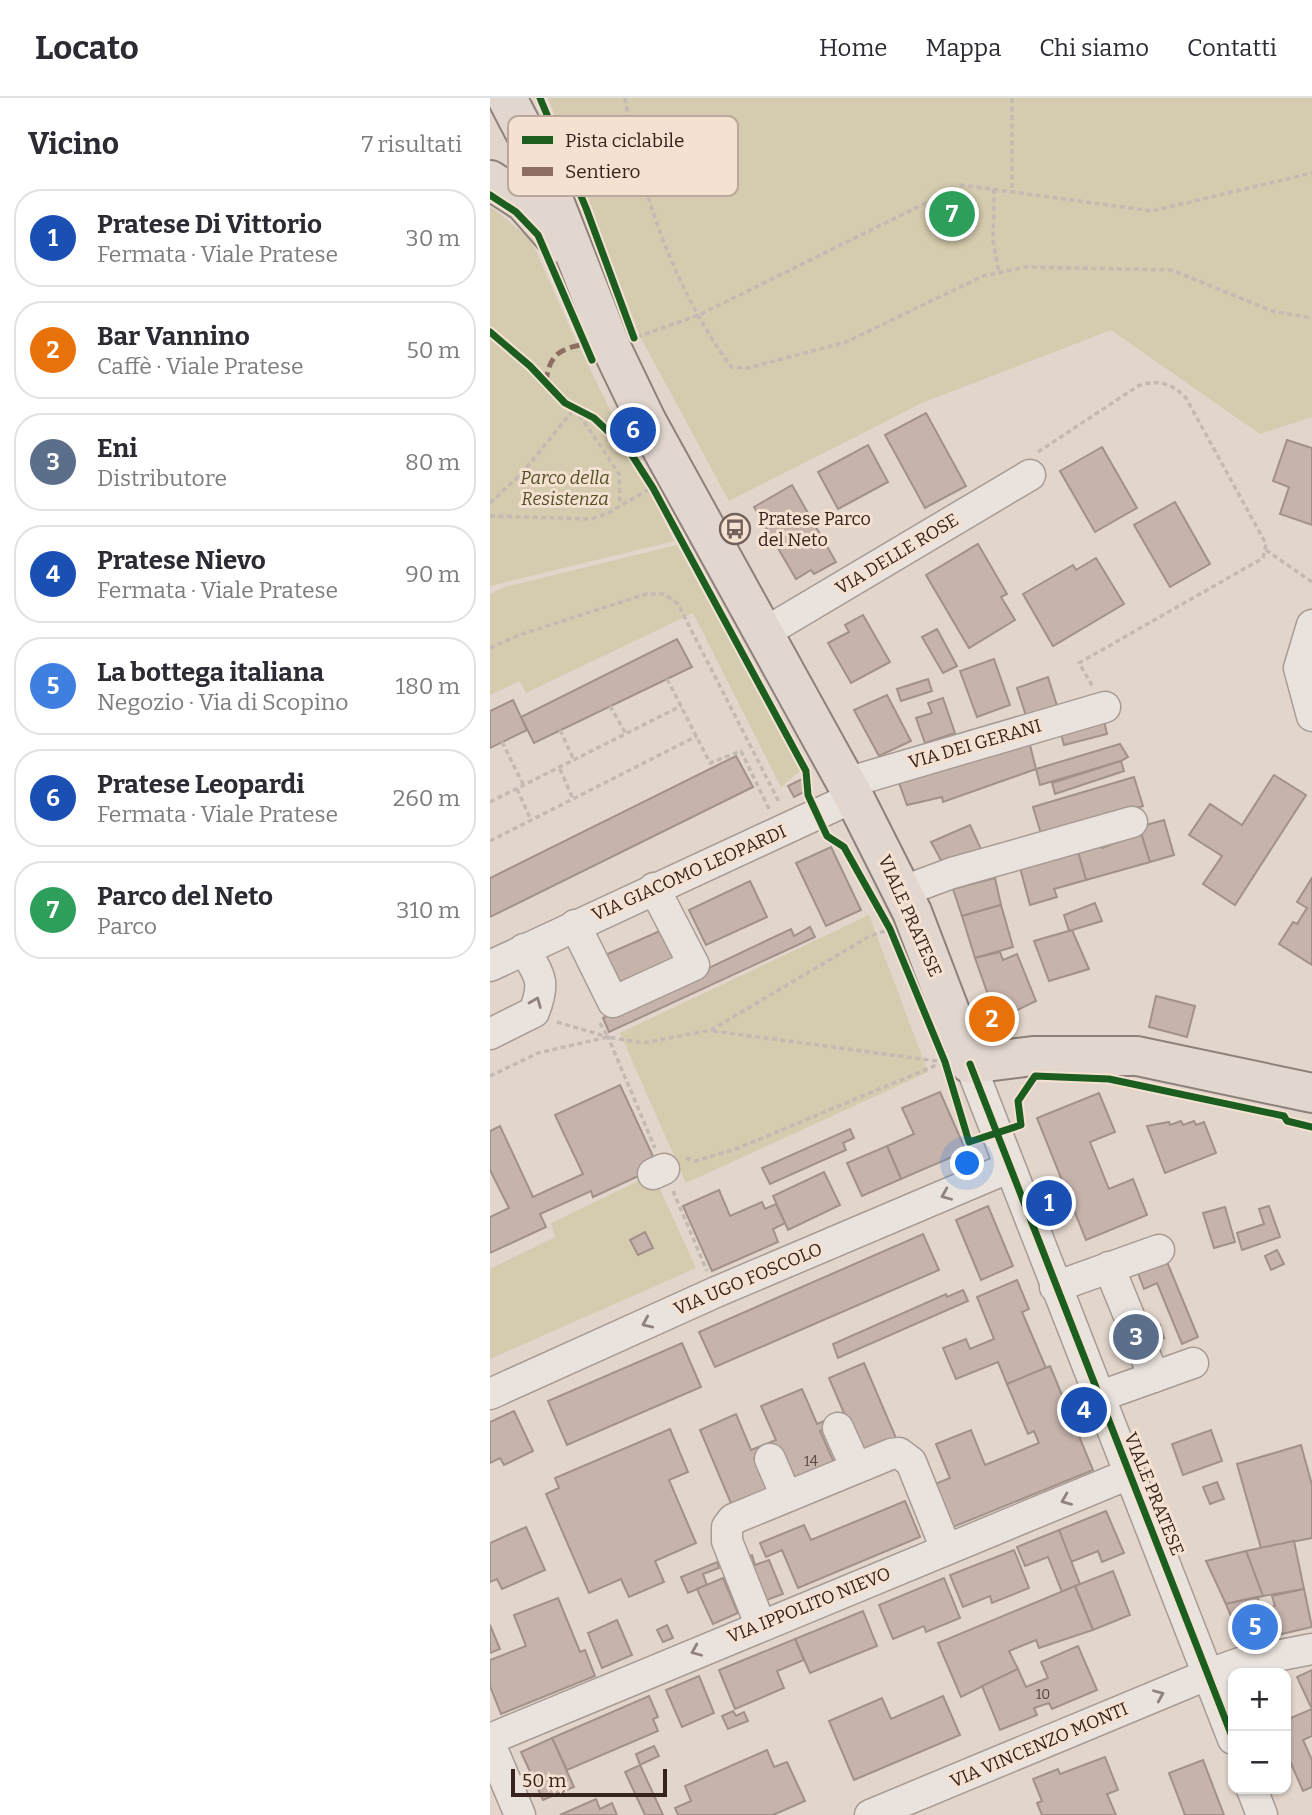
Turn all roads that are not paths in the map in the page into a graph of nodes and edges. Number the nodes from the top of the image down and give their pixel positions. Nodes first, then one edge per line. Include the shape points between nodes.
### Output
1 (507, 98) edge
2 (516, 116) edge
3 (490, 180) edge
4 (508, 190) edge
5 (515, 196) edge
6 (551, 196) edge
7 (583, 279) junction
8 (1030, 475) road end
9 (1312, 625) edge
10 (764, 634) junction
11 (1105, 706) road end
12 (1312, 716) edge
13 (850, 790) junction
14 (1132, 822) dead end
15 (654, 888) junction
16 (892, 904) junction
17 (575, 925) junction
18 (524, 949) junction
19 (490, 966) edge
20 (490, 1034) edge
21 (1082, 1055) junction
22 (951, 1064) junction
23 (1312, 1093) edge
24 (1312, 1113) edge
25 (1008, 1168) junction
26 (1158, 1250) dead end
27 (1110, 1267) junction
28 (1055, 1287) junction
29 (1193, 1363) dead end
30 (1154, 1377) junction
31 (490, 1394) edge
32 (1098, 1397) junction
33 (838, 1428) dead end
34 (770, 1458) dead end
35 (856, 1468) junction
36 (1129, 1474) junction
37 (786, 1496) junction
38 (946, 1549) junction
39 (761, 1624) junction
40 (1312, 1649) edge
41 (1209, 1674) junction
42 (1230, 1731) edge
43 (490, 1741) edge
44 (1254, 1794) edge
45 (520, 1815) edge
46 (870, 1815) edge
47 (1262, 1815) edge

1 - 2 main road, VIALE PRATESE
3 - 4 main road, VIALE PRATESE
5 - 7 main road, VIALE PRATESE via 558,239
6 - 7 main road, VIALE PRATESE
7 - 10 main road, VIALE PRATESE via 648,422
8 - 10 street, VIA DELLE ROSE
9 - 12 street via 1299,668
10 - 13 main road, VIALE PRATESE
11 - 13 street, VIA DEI GERANI
13 - 15 street, VIA GIACOMO LEOPARDI
13 - 16 main road, VIALE PRATESE
14 - 16 street via 952,873
15 - 17 street, VIA GIACOMO LEOPARDI
15 - 17 street via 694,965 613,1002
16 - 22 main road, VIALE PRATESE via 926,943
17 - 18 street, VIA GIACOMO LEOPARDI
18 - 19 street, VIA GIACOMO LEOPARDI
20 -> 18 street via 534,1012 542,980
21 - 22 main road
21 - 23 main road via 1138,1056
21 - 24 main road via 1113,1068
22 - 25 street, VIALE PRATESE
25 - 28 street, VIALE PRATESE
25 -> 31 street, VIA UGO FOSCOLO
26 - 27 street
27 - 28 street
27 - 30 street
28 - 32 street, VIALE PRATESE
29 - 30 street
30 - 32 street
32 - 36 street, VIALE PRATESE
33 - 35 street
34 - 37 street
35 - 37 street
35 - 38 street via 891,1454 905,1456
36 -> 38 street, VIA IPPOLITO NIEVO
36 - 41 street, VIALE PRATESE
37 - 39 street via 733,1519 727,1527 727,1541
38 - 39 street, VIA IPPOLITO NIEVO
39 -> 43 street, VIA IPPOLITO NIEVO
40 - 41 street, VIA VINCENZO MONTI
41 - 42 street, VIALE PRATESE
46 -> 41 street, VIA VINCENZO MONTI
43 - 45 street
44 - 47 street

